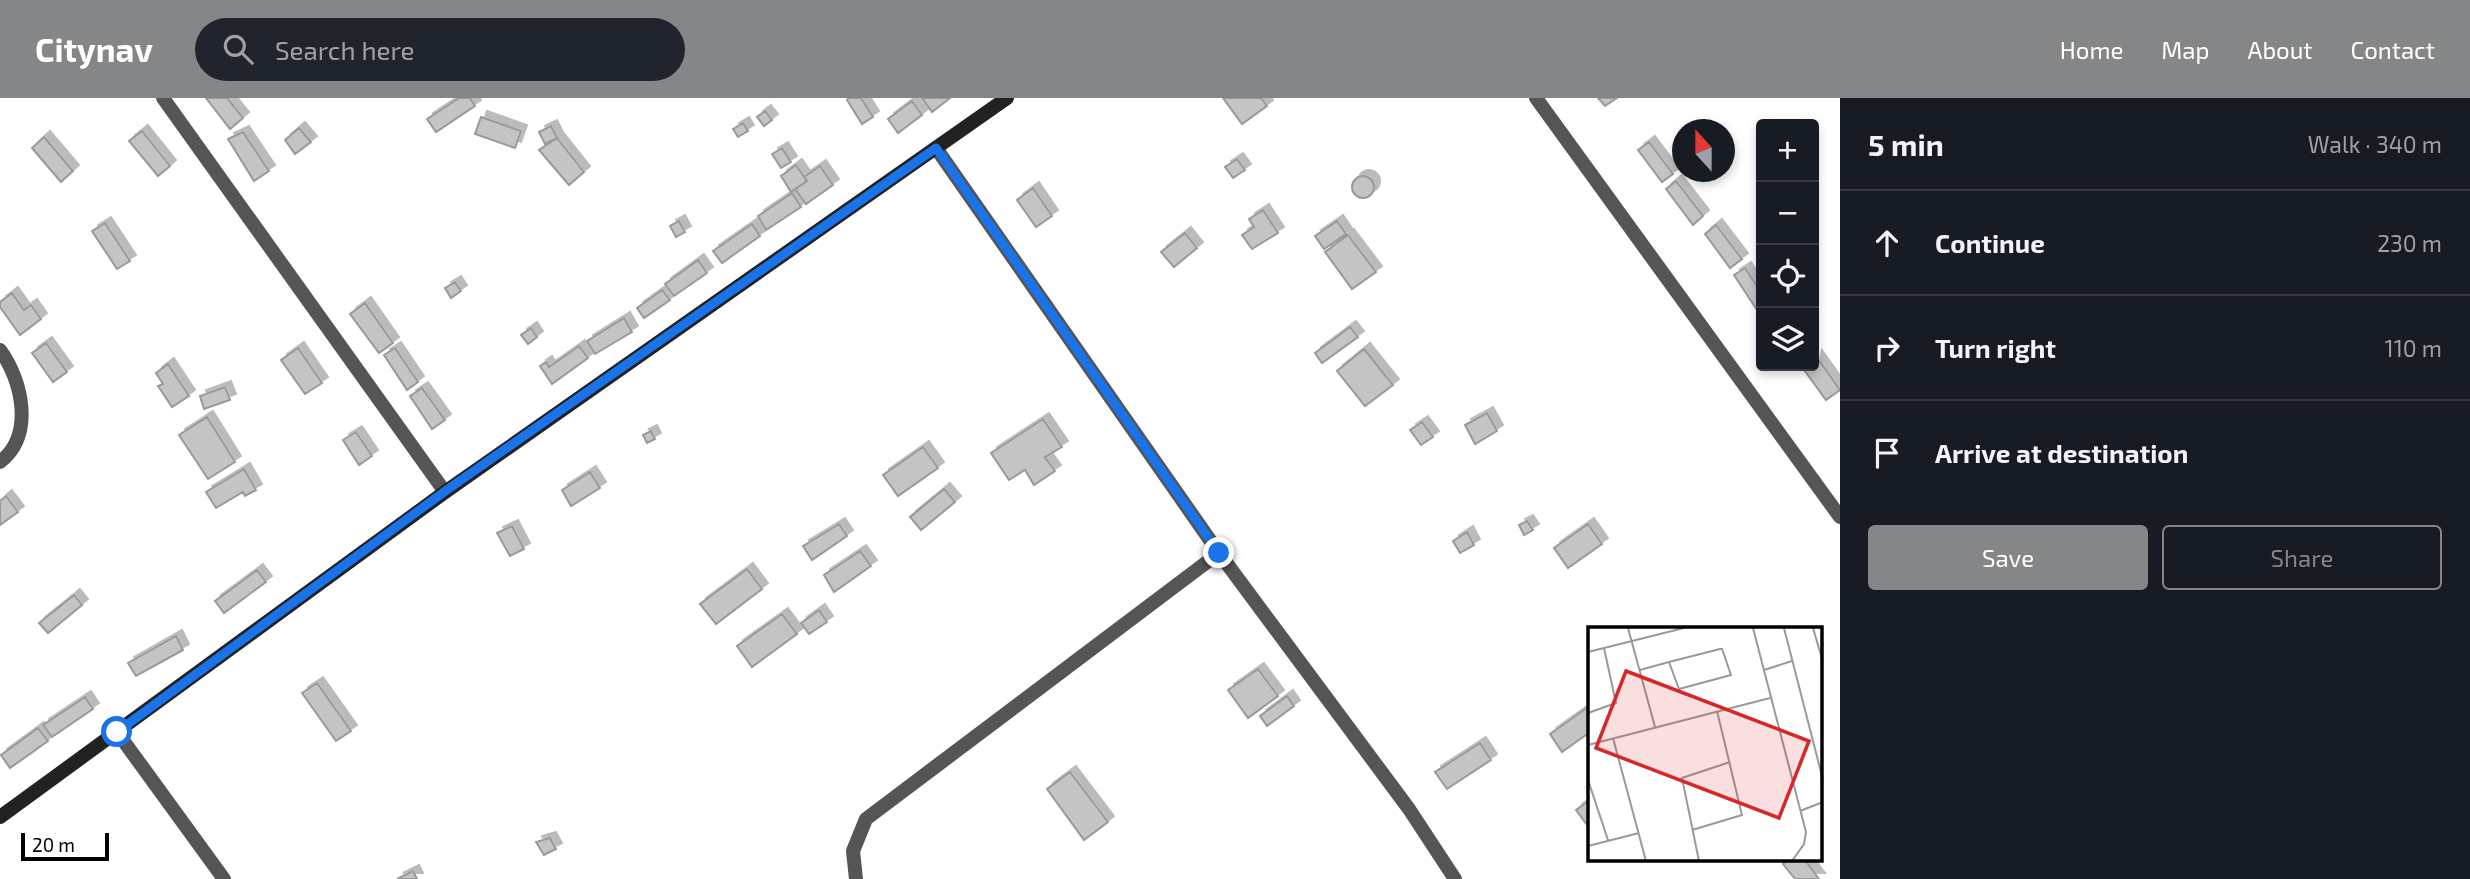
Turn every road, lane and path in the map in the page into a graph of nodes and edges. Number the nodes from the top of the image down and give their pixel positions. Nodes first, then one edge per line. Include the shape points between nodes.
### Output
1 (163, 98) edge
2 (1007, 98) edge
3 (1536, 98) edge
4 (936, 148) junction
5 (0, 350) edge
6 (0, 462) edge
7 (444, 492) junction
8 (1840, 517) edge
9 (1219, 553) junction
10 (117, 732) junction
11 (0, 817) edge
12 (224, 879) edge
13 (856, 879) edge
14 (1455, 879) edge

1 - 7 street
2 - 4 street
3 - 8 street
4 - 7 street
4 - 9 street
5 - 6 street via 19,388 23,414 18,436
7 - 10 street
9 - 13 street via 866,819 853,851
9 - 14 street
10 - 11 street
10 - 12 street

